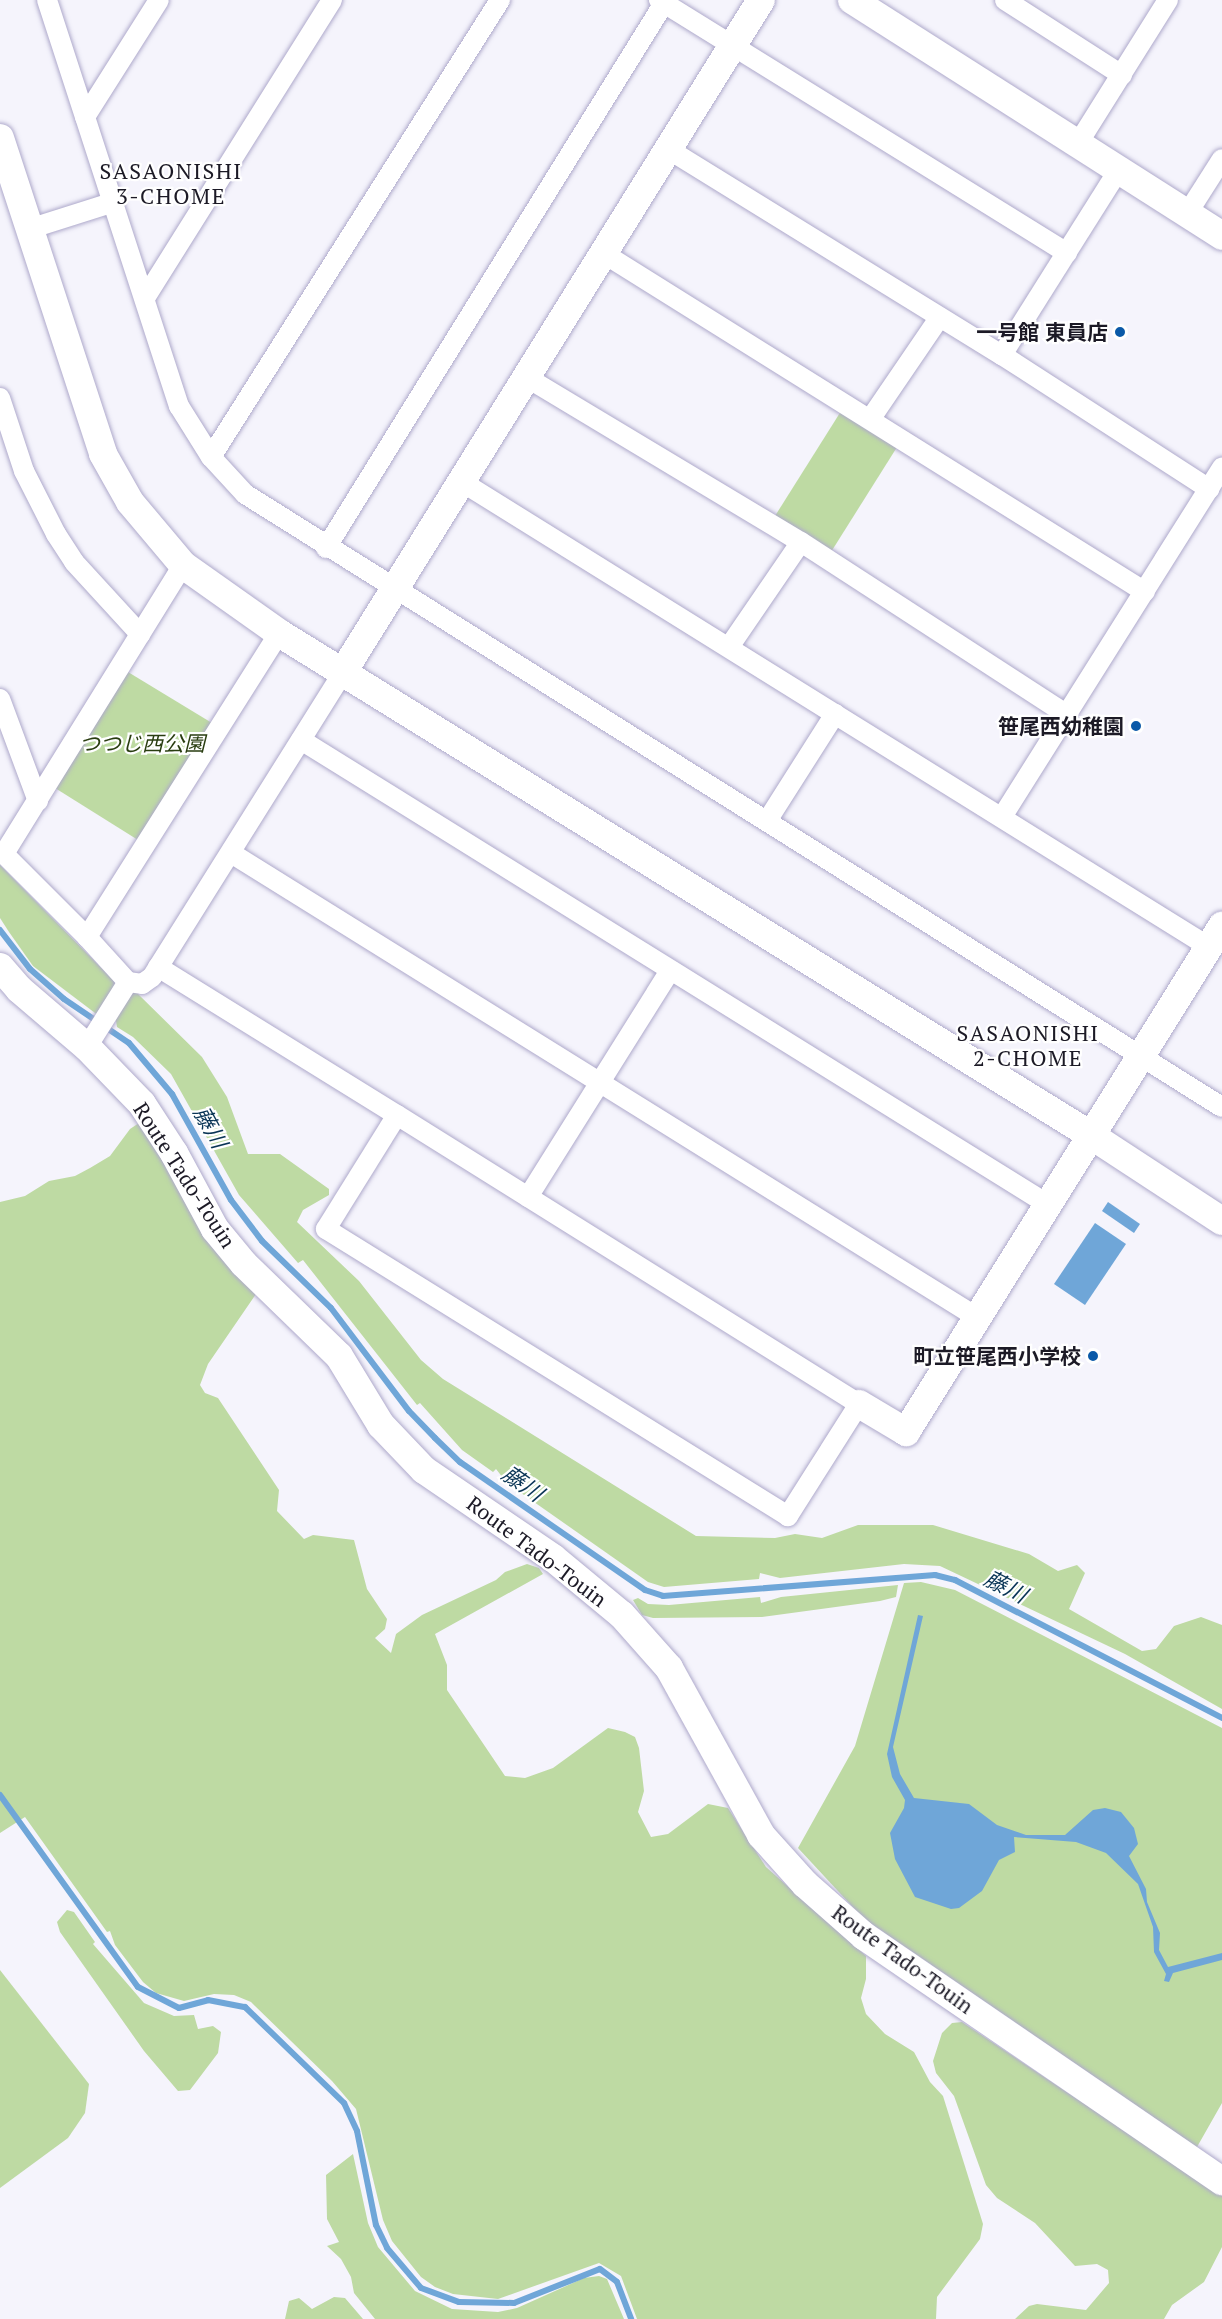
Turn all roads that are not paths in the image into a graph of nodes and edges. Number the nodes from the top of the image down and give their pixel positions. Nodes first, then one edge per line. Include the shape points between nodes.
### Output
1 (46, 0) edge
2 (159, 0) edge
3 (332, 0) edge
4 (500, 0) edge
5 (761, 0) edge
6 (852, 0) edge
7 (1005, 0) edge
8 (1168, 0) edge
9 (662, 2) edge
10 (732, 46) junction
11 (1122, 75) junction
12 (85, 117) junction
13 (0, 138) edge
14 (1077, 145) junction
15 (668, 149) junction
16 (1222, 159) edge
17 (1118, 171) junction
18 (111, 203) junction
19 (1187, 214) junction
20 (29, 229) junction
21 (1222, 236) edge
22 (603, 253) junction
23 (1067, 253) junction
24 (145, 298) junction
25 (940, 317) junction
26 (1002, 355) junction
27 (526, 377) junction
28 (0, 398) edge
29 (871, 418) junction
30 (211, 457) junction
31 (1222, 468) edge
32 (462, 482) junction
33 (1209, 489) junction
34 (801, 542) junction
35 (326, 548) junction
36 (183, 565) junction
37 (393, 590) junction
38 (1145, 592) junction
39 (279, 633) junction
40 (140, 634) junction
41 (729, 647) junction
42 (343, 672) junction
43 (0, 699) edge
44 (835, 714) junction
45 (1067, 715) junction
46 (301, 740) junction
47 (38, 801) junction
48 (1002, 817) junction
49 (766, 821) junction
50 (231, 853) junction
51 (87, 937) junction
52 (1215, 937) edge
53 (0, 967) edge
54 (158, 967) junction
55 (670, 971) junction
56 (128, 982) junction
57 (90, 1041) junction
58 (1140, 1056) junction
59 (600, 1084) junction
60 (1222, 1107) edge
61 (397, 1115) junction
62 (1092, 1136) junction
63 (528, 1197) junction
64 (1048, 1205) junction
65 (1222, 1221) edge
66 (978, 1318) junction
67 (859, 1404) junction
68 (1222, 2181) edge

1 - 12 street
2 - 12 street
3 - 24 street
4 - 30 street
5 - 10 street
6 - 14 street
7 - 11 street
8 - 11 street
9 - 10 street
9 - 35 street
10 - 15 street
10 - 23 street
11 - 14 street
12 - 18 street
13 - 20 street
14 - 17 street
15 - 22 street
15 - 25 street
16 - 19 street
17 - 19 street
17 - 23 street
18 - 20 street
18 - 24 street
19 - 21 street
20 - 36 street via 103,454 130,502
22 - 27 street
22 - 29 street
23 - 26 street
24 - 30 street via 179,406
25 - 26 street
25 - 29 street
26 - 33 street
27 - 32 street
27 - 34 street
28 - 40 street via 24,471 50,524 75,562
29 - 38 street
30 - 35 street via 245,494
31 - 33 street
32 - 37 street
32 - 41 street
33 - 38 street
34 - 41 street
34 - 45 street
35 - 37 street
36 - 39 street
36 - 40 street
37 - 42 street
37 - 49 street
38 - 45 street
39 - 42 street
39 - 51 street
40 - 47 street
41 - 44 street
42 - 46 street
42 - 62 street
43 - 47 street
44 - 48 street
44 - 49 street
45 - 48 street
46 - 50 street
46 - 55 street
47 - 51 street via 4,855
48 - 52 street
49 - 58 street
50 - 54 street
50 - 59 street
51 - 56 street
52 - 58 street
53 - 57 street, Route Tado-Touin via 19,988
54 - 56 street via 142,984
54 - 61 street
55 - 59 street
55 - 64 street
56 - 57 street
57 - 68 street, Route Tado-Touin via 142,1104 216,1229 244,1264 339,1356 381,1425 424,1470 553,1558 622,1615 669,1668 761,1835 805,1884 864,1936
58 - 60 street
58 - 62 street
59 - 63 street
59 - 66 street
61 - 63 street
61 - 67 street via 326,1229 788,1516
62 - 64 street
62 - 65 street
63 - 67 street
64 - 66 street
66 - 67 street via 906,1432

